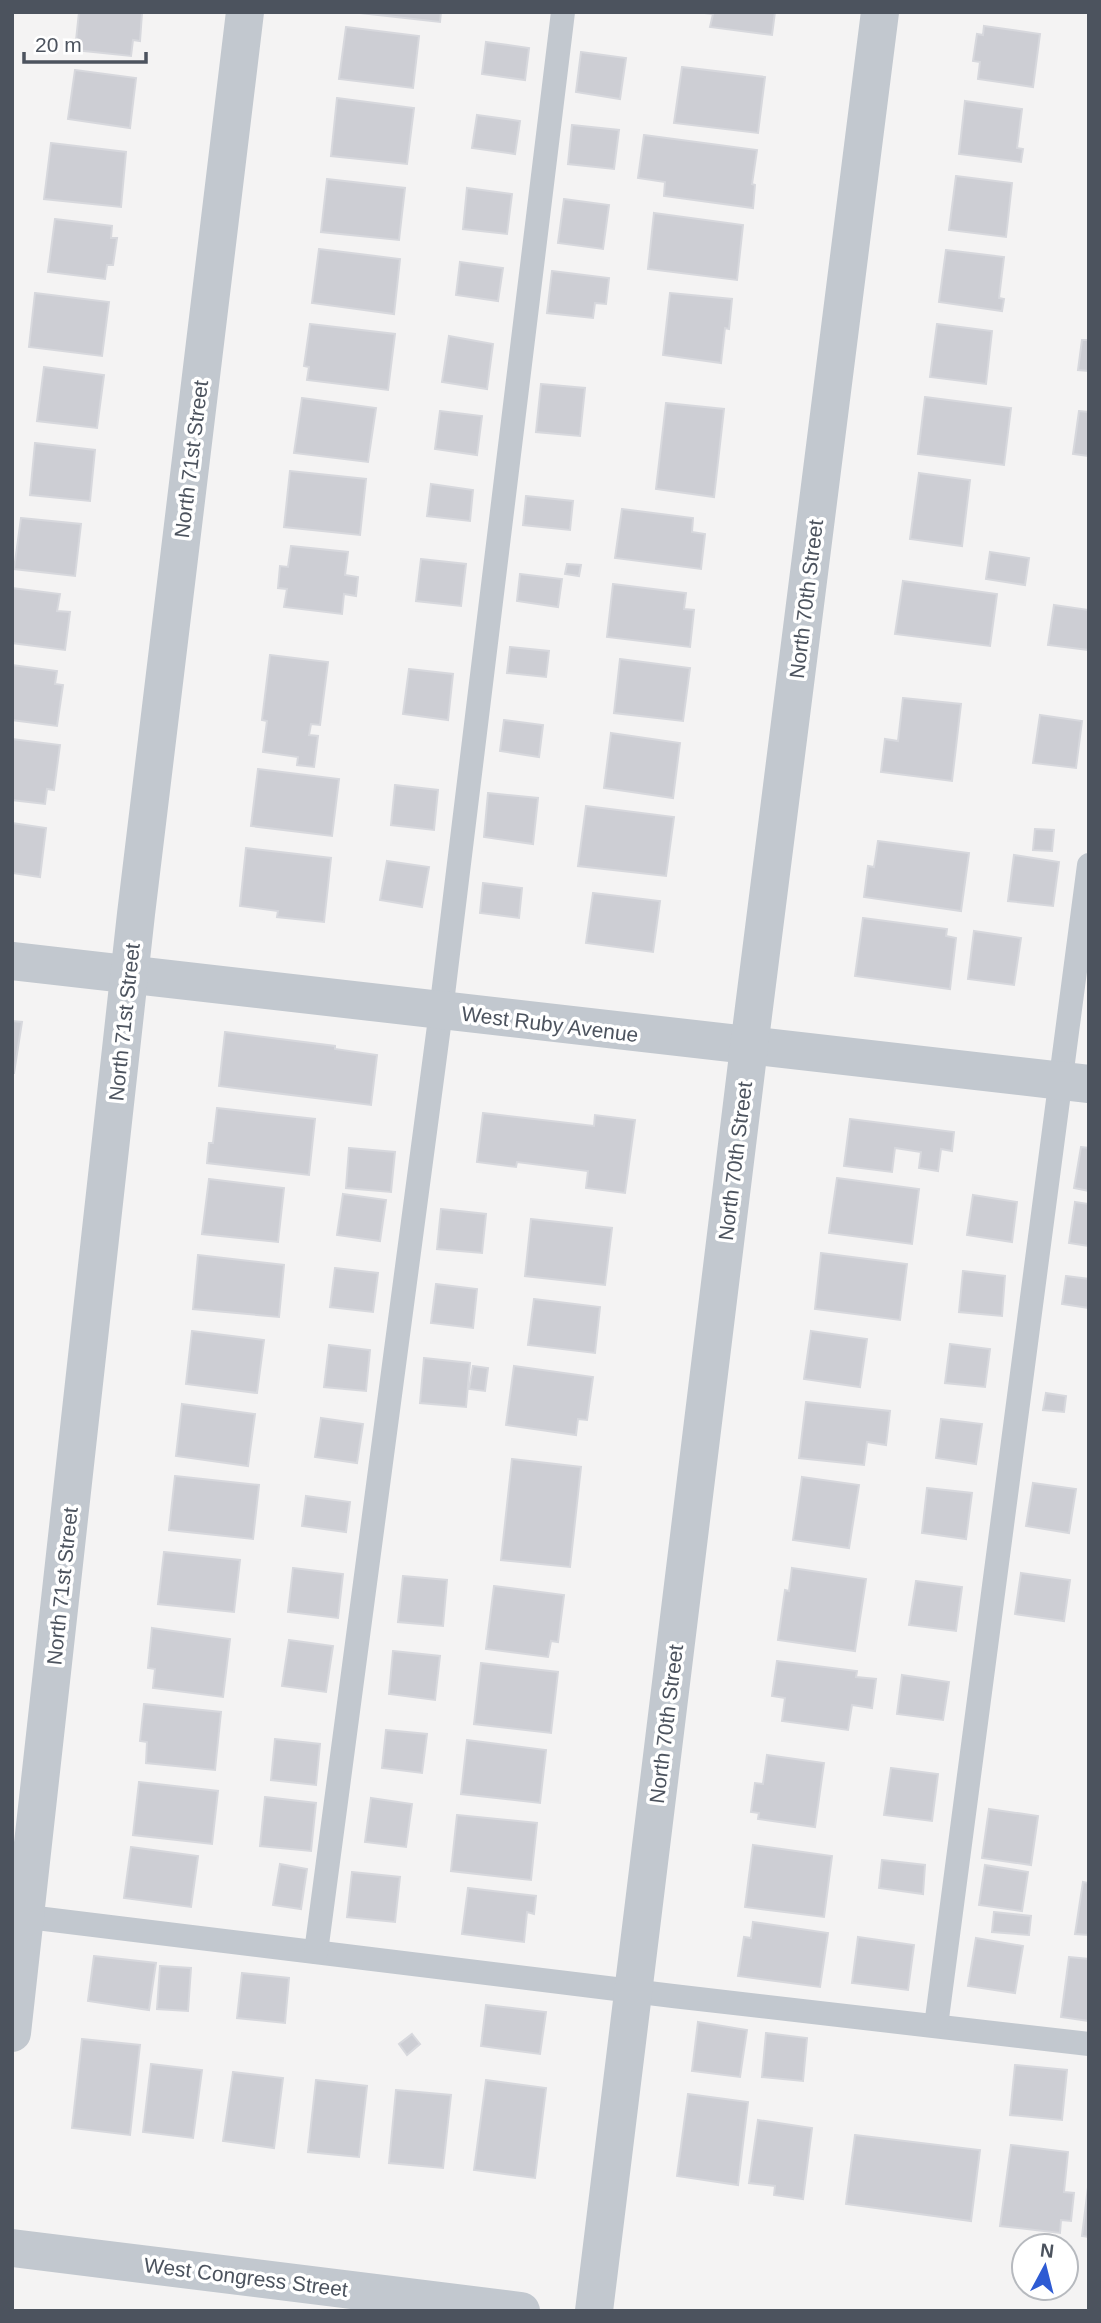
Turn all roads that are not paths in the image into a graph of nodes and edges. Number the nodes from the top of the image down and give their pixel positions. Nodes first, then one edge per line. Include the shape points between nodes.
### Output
1 (245, 12) edge
2 (563, 12) edge
3 (880, 12) edge
4 (1089, 865) edge
5 (12, 961) edge
6 (129, 975) junction
7 (441, 1011) junction
8 (749, 1047) junction
9 (1075, 1083) edge
10 (19, 1915) edge
11 (316, 1952) junction
12 (633, 1991) junction
13 (936, 2026) junction
14 (12, 2033) edge
15 (1089, 2044) edge
16 (12, 2248) edge
17 (521, 2311) edge
18 (594, 2311) edge

1 - 6 street, North 71st Street
2 - 7 lane
3 - 8 street, North 70th Street
4 - 9 lane
5 - 6 street, West Ruby Avenue
6 - 7 street, West Ruby Avenue
6 - 10 street, North 71st Street
7 - 8 street, West Ruby Avenue
7 - 11 lane
8 - 9 street, West Ruby Avenue
8 - 12 street, North 70th Street
9 - 13 lane
10 - 11 lane
10 - 14 street, North 71st Street
11 - 12 lane
12 - 13 lane
12 - 18 street, North 70th Street
13 - 15 lane
16 - 17 street, West Congress Street

